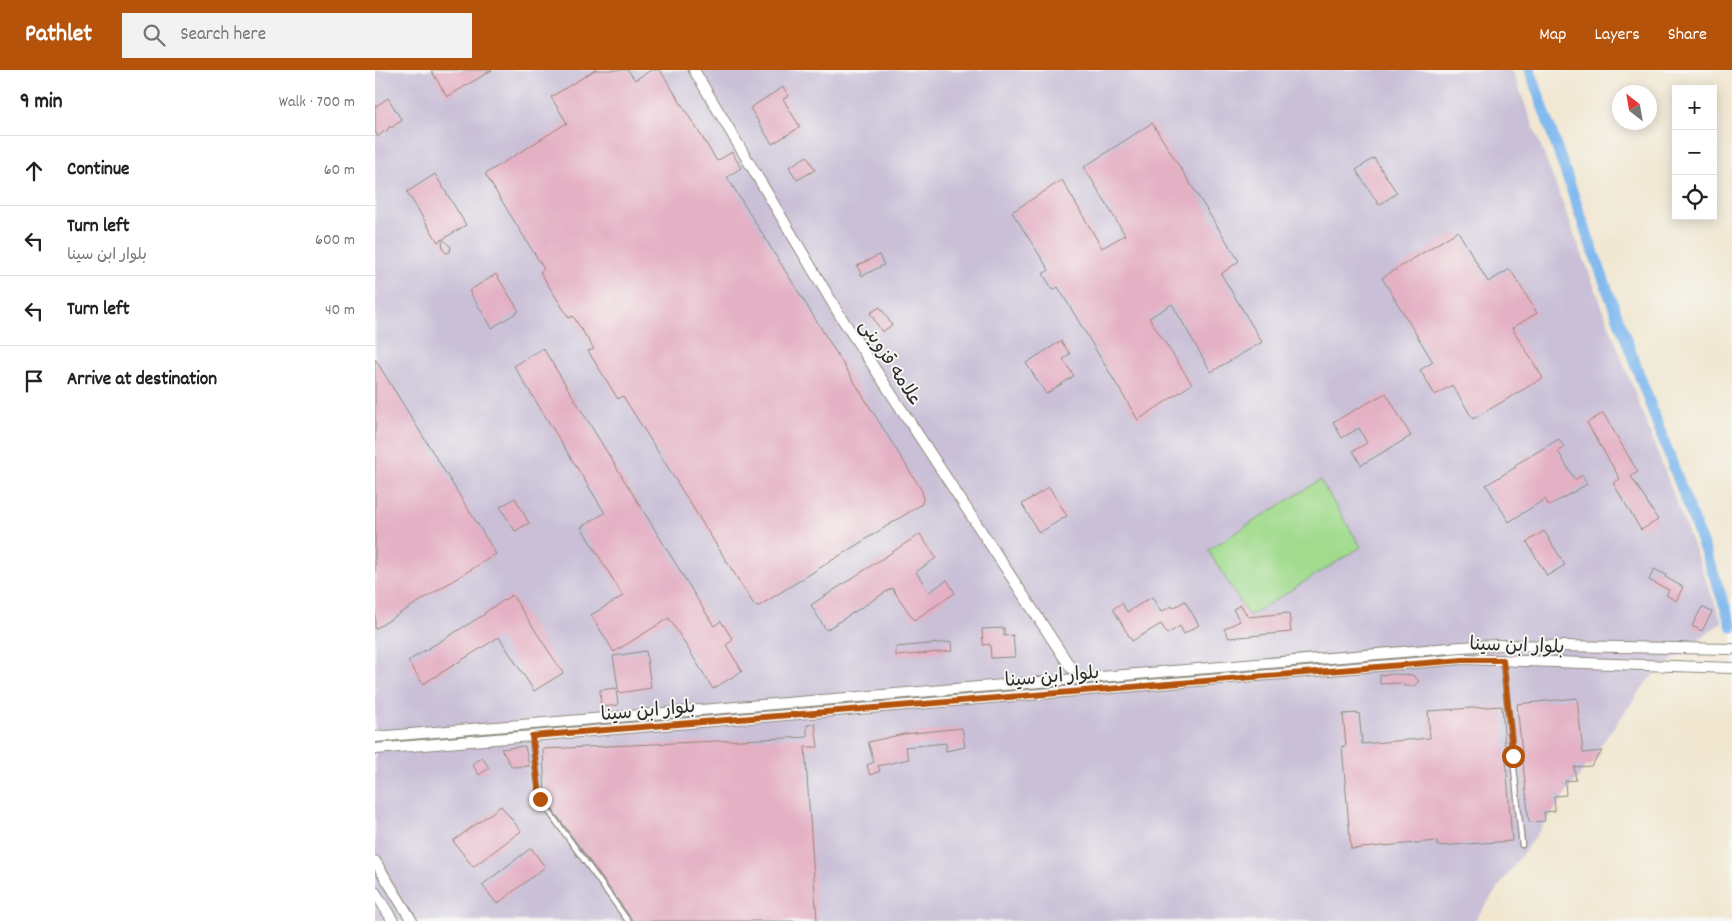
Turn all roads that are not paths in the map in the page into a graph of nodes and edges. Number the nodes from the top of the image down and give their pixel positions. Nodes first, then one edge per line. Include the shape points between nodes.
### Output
1 (694, 70) edge
2 (1732, 649) edge
3 (1503, 660) junction
4 (1071, 668) dead end
5 (1732, 668) edge
6 (532, 736) junction
7 (375, 737) edge
8 (375, 749) edge
9 (1521, 845) dead end
10 (375, 861) edge
11 (375, 892) edge
12 (393, 921) edge
13 (412, 921) edge
14 (628, 921) edge

1 - 4 street, علامه قزوینی via 839,314
2 - 7 street, بلوار ابن سینا via 1462,647
3 - 5 street, بلوار ابن سینا
3 - 6 street, بلوار ابن سینا via 1433,662
3 - 9 lane
6 - 8 street, بلوار ابن سینا
6 - 14 lane via 540,799
10 - 13 street
11 - 12 street

